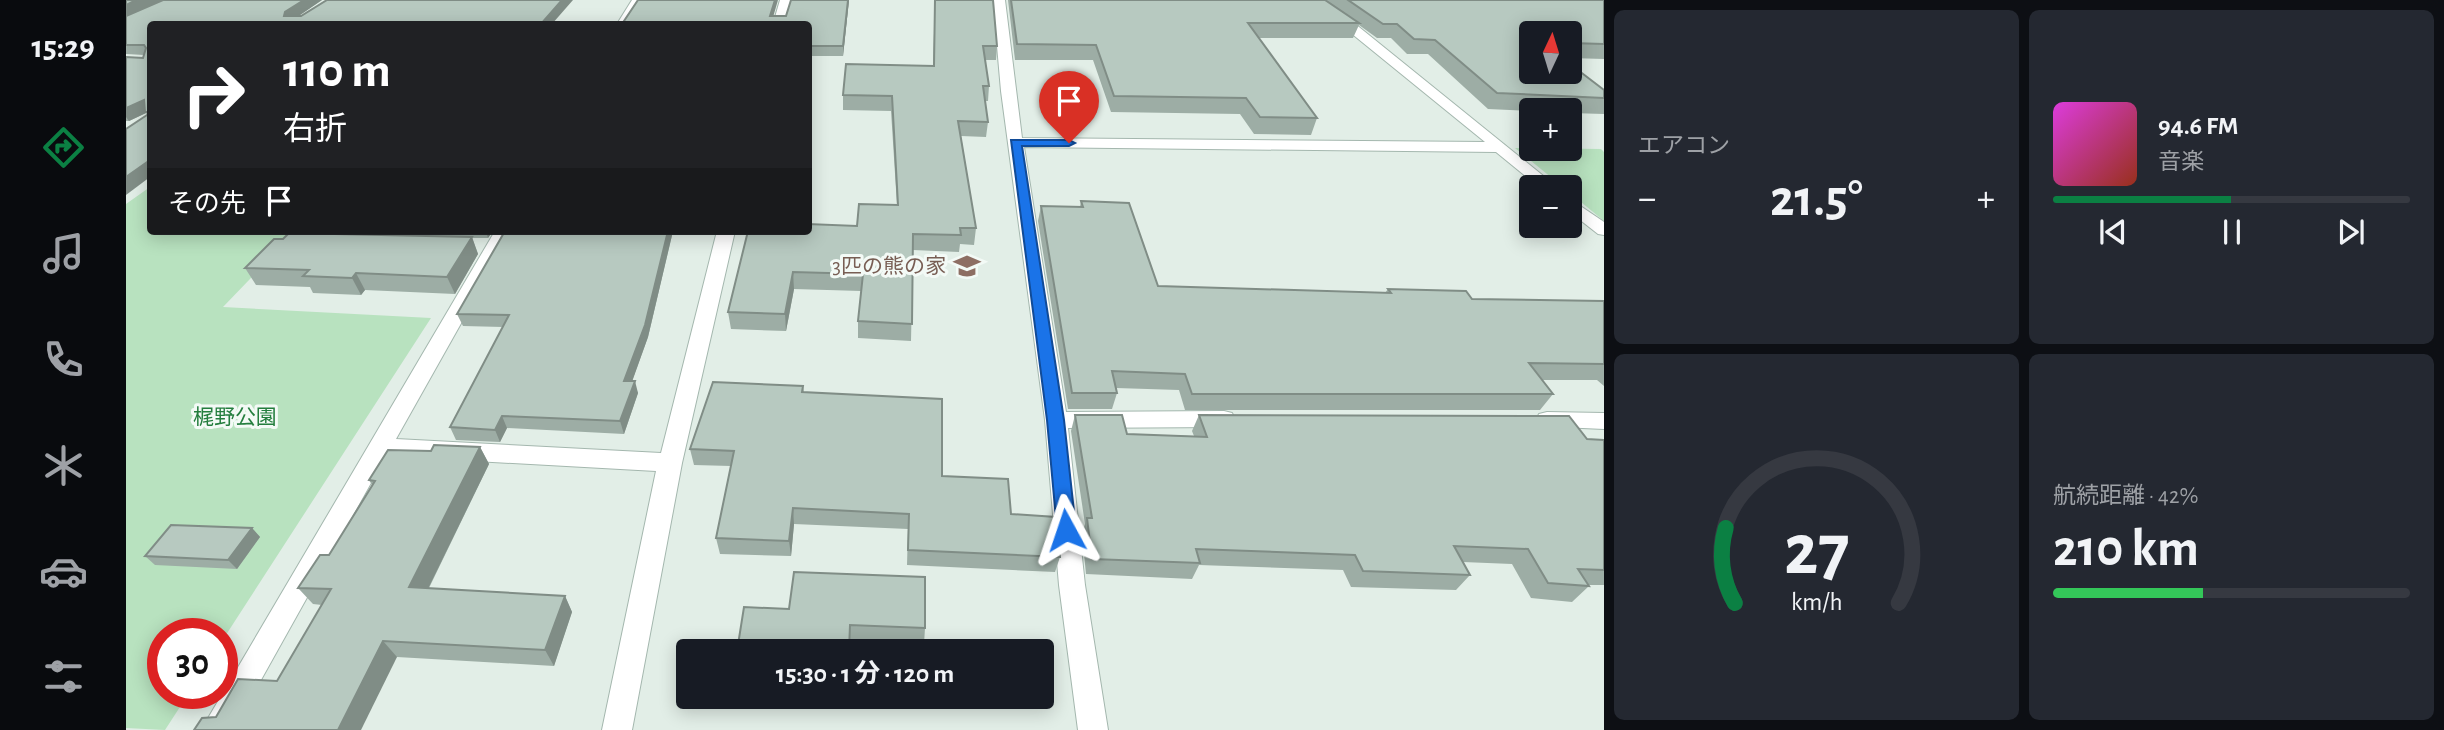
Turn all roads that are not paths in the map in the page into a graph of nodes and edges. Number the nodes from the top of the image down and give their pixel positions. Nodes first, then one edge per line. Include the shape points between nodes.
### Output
1 (638, 0) edge
2 (786, 0) edge
3 (999, 0) edge
4 (1308, 1) edge
5 (625, 21) edge
6 (780, 21) edge
7 (1015, 142) junction
8 (1497, 147) junction
9 (1533, 175) edge
10 (1582, 213) edge
11 (1604, 230) edge
12 (725, 235) edge
13 (493, 241) edge
14 (1249, 419) edge
15 (1524, 419) edge
16 (1056, 420) junction
17 (1604, 421) edge
18 (380, 447) junction
19 (670, 463) junction
20 (216, 730) edge
21 (617, 730) edge
22 (1093, 730) edge

1 - 5 street
2 - 6 street
3 - 7 street
4 - 8 street via 1350,26
7 - 8 street
7 - 16 street
8 - 9 street
10 - 11 street
12 - 19 street
13 - 18 street
14 - 16 street
15 - 17 street
16 - 22 street via 1072,585
18 - 19 street
18 - 20 street
19 - 21 street

